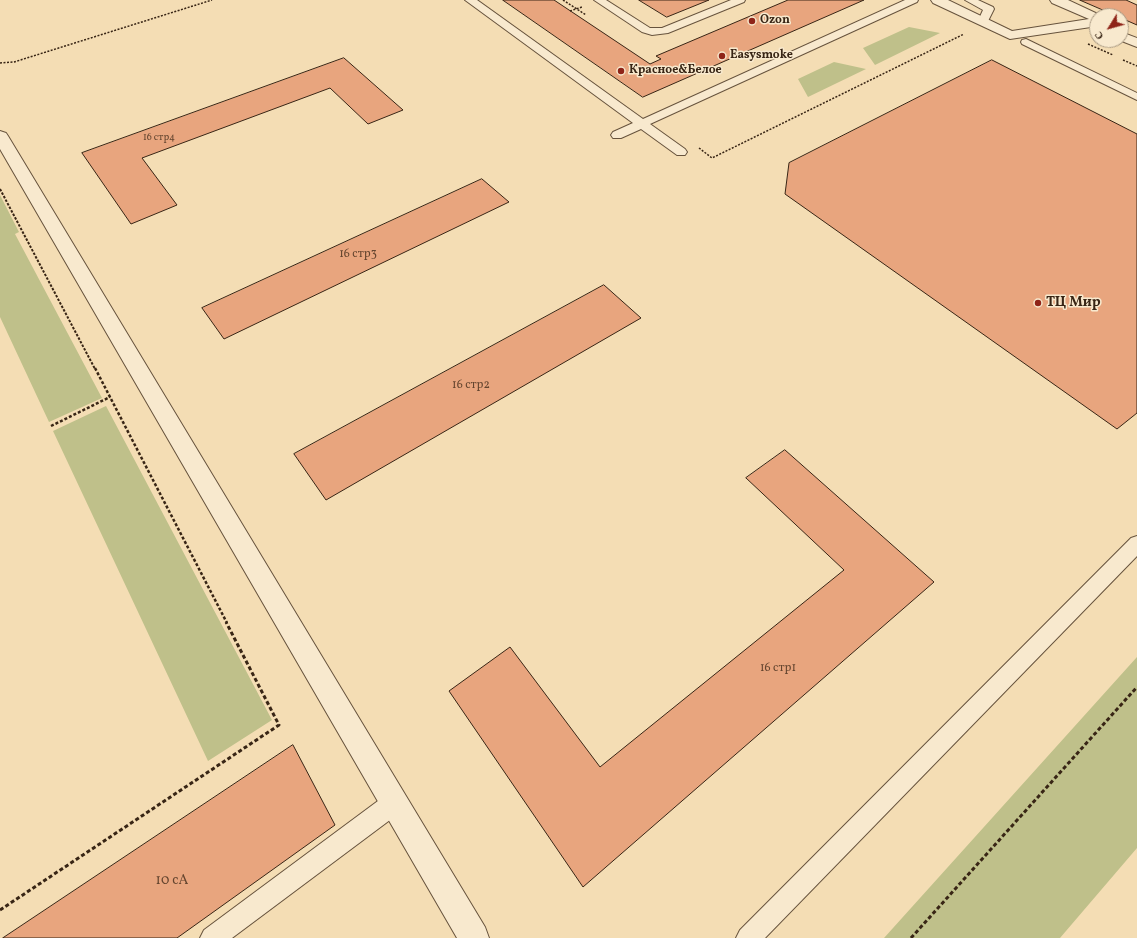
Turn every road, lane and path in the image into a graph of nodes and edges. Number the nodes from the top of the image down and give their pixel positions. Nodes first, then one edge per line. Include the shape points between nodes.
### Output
1 (212, 0) edge
2 (470, 0) edge
3 (599, 0) edge
4 (740, 0) edge
5 (913, 0) edge
6 (938, 0) edge
7 (970, 0) edge
8 (1051, 1) edge
9 (1089, 15) edge
10 (1077, 17) dead end
11 (983, 21) junction
12 (1089, 23) edge
13 (966, 33) dead end
14 (1082, 41) dead end
15 (1026, 42) dead end
16 (1116, 57) dead end
17 (1123, 60) dead end
18 (0, 63) edge
19 (1137, 66) edge
20 (1137, 97) edge
21 (641, 124) junction
22 (617, 135) dead end
23 (0, 136) edge
24 (693, 144) dead end
25 (681, 152) dead end
26 (0, 189) edge
27 (110, 397) junction
28 (51, 426) dead end
29 (1137, 544) edge
30 (1137, 687) edge
31 (394, 803) junction
32 (0, 910) edge
33 (212, 938) edge
34 (474, 938) edge
35 (748, 938) edge
36 (911, 938) edge

1 - 18 path via 14,62
2 - 21 lane
3 - 4 lane via 652,32 664,31
5 - 21 lane
6 - 11 street
7 - 11 lane via 989,9
8 - 9 street
8 - 10 street
11 - 12 street via 1010,35
13 - 24 path via 712,158
14 - 16 path
15 - 20 lane
17 - 19 path
21 - 22 lane
21 - 25 lane
23 - 31 street
26 - 27 path
27 - 28 path
27 - 32 path via 279,725
29 - 35 lane
30 - 36 path
31 - 33 lane
31 - 34 street

